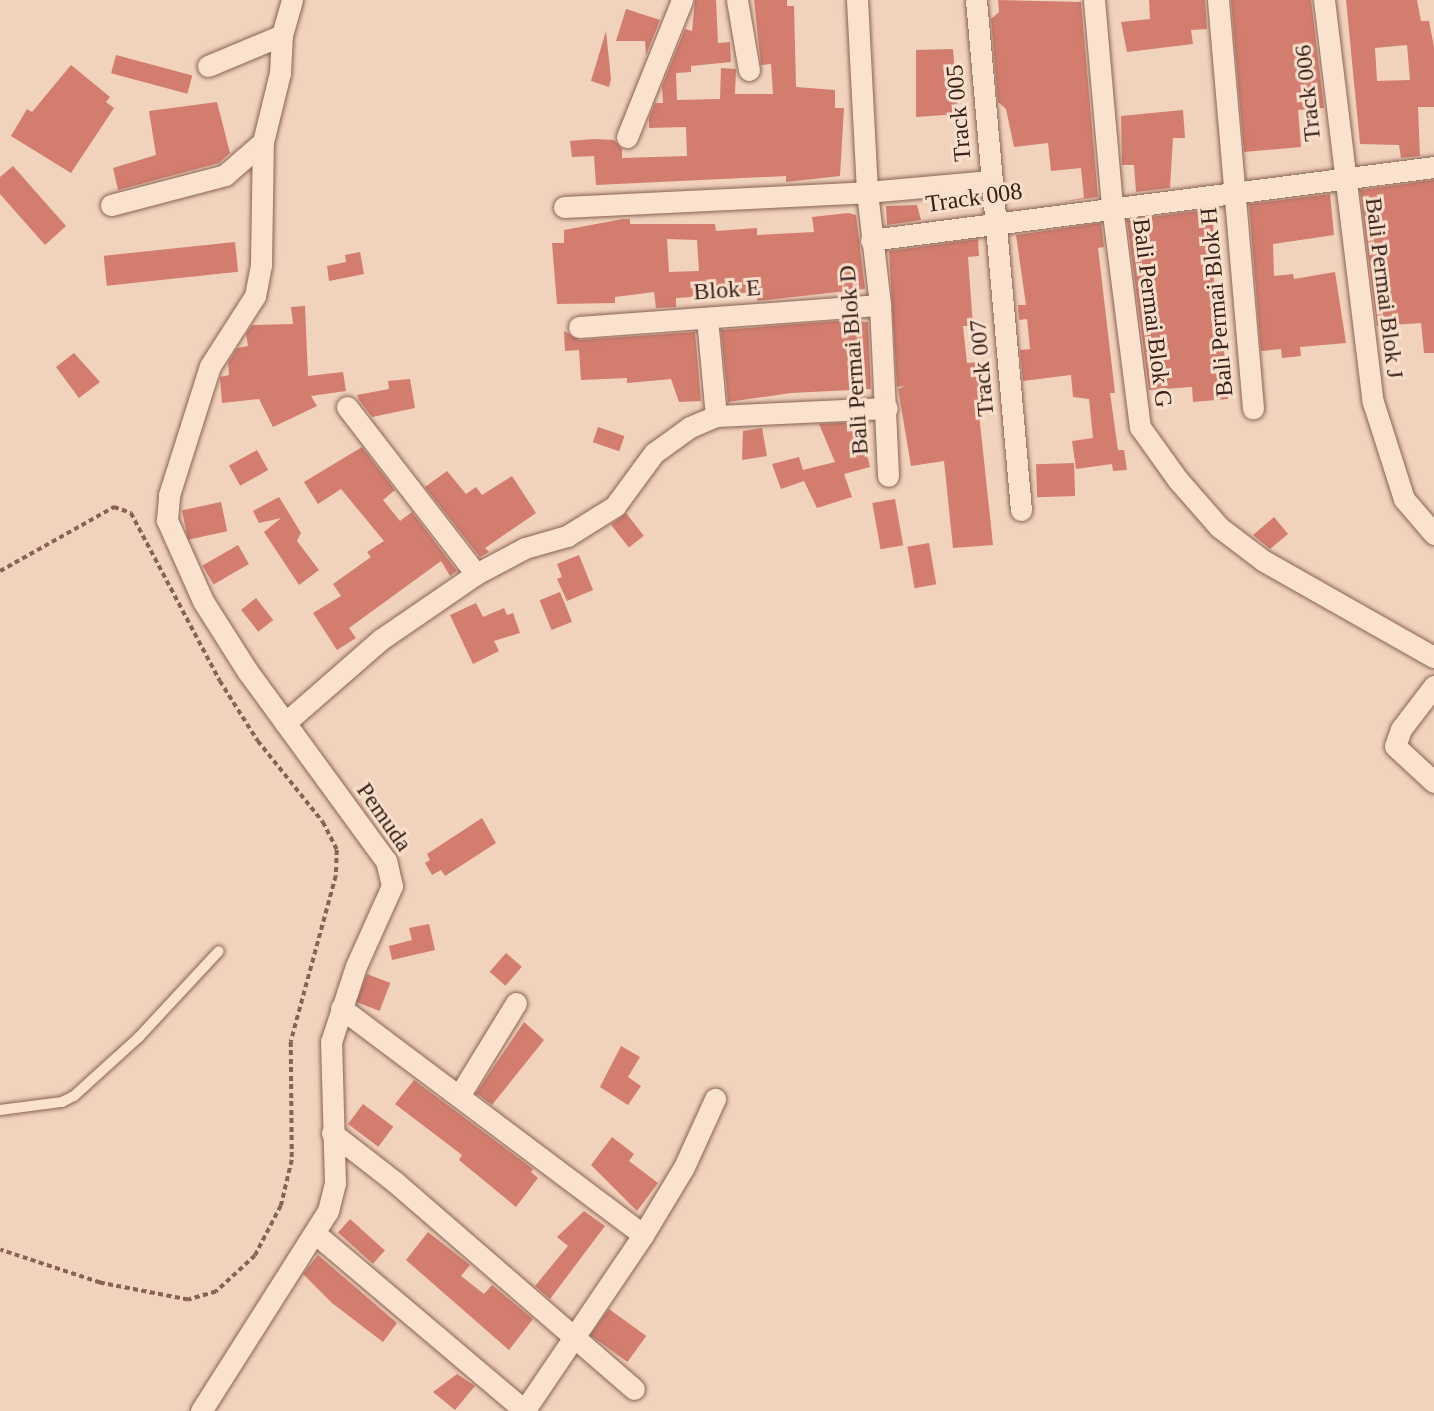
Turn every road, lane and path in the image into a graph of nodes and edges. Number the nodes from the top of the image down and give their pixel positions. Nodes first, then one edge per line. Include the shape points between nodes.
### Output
1 (292, 0) edge
2 (681, 0) edge
3 (737, 0) edge
4 (857, 0) edge
5 (976, 0) edge
6 (1094, 0) edge
7 (1218, 0) edge
8 (1324, 0) edge
9 (282, 35) junction
10 (208, 66) dead end
11 (749, 70) dead end
12 (627, 137) dead end
13 (263, 142) junction
14 (1434, 167) edge
15 (1343, 180) junction
16 (991, 181) junction
17 (1233, 191) junction
18 (867, 192) junction
19 (111, 205) dead end
20 (1112, 206) junction
21 (564, 207) dead end
22 (994, 221) junction
23 (871, 240) junction
24 (880, 305) junction
25 (707, 318) junction
26 (579, 327) dead end
27 (347, 407) dead end
28 (887, 408) junction
29 (1253, 409) dead end
30 (716, 416) junction
31 (888, 476) dead end
32 (1021, 510) dead end
33 (1434, 534) edge
34 (42, 547) dead end
35 (0, 571) edge
36 (476, 574) junction
37 (1434, 657) edge
38 (1434, 686) edge
39 (285, 723) junction
40 (1434, 782) edge
41 (219, 951) dead end
42 (516, 1003) dead end
43 (341, 1008) junction
44 (379, 1037) junction
45 (330, 1058) junction
46 (460, 1096) junction
47 (715, 1099) dead end
48 (0, 1110) edge
49 (332, 1133) junction
50 (643, 1235) junction
51 (317, 1236) junction
52 (574, 1336) junction
53 (634, 1389) dead end
54 (524, 1410) edge
55 (201, 1411) edge

1 - 9 street, Pemuda
2 - 12 street
3 - 11 street
4 - 18 street
5 - 16 street, Track 005
6 - 20 street, Bali Permai Blok G
7 - 17 street, Bali Permai Blok H
8 - 15 street, Track 006
9 - 10 street
9 - 13 street, Pemuda via 280,74
13 - 19 street via 225,175
13 - 39 street, Pemuda via 261,264 248,312 210,366 166,508 170,534 193,583
14 - 15 street, Track 008
15 - 17 street, Track 008
15 - 33 street, Bali Permai Blok J via 1373,402 1404,499
16 - 18 street
16 - 22 street, Track 005
17 - 20 street, Track 008
17 - 29 street, Bali Permai Blok H
18 - 21 street
18 - 23 street
20 - 22 street, Track 008
20 - 37 street, Bali Permai Blok G via 1140,427 1178,481 1219,527 1264,561
22 - 23 street, Track 008
22 - 32 street, Track 007
23 - 24 street, Bali Permai Blok D
24 - 25 street, Blok E
24 - 28 street, Bali Permai Blok D
25 - 26 street, Blok E
25 - 30 street
27 - 36 street
28 - 30 street
28 - 31 street, Bali Permai Blok D
30 - 36 street via 660,447 623,498 600,516 567,536 525,548
34 - 35 path
36 - 39 street via 380,640
38 - 40 street via 1401,729 1395,746
39 - 43 street, Pemuda via 386,861 392,876 389,896
41 - 48 lane via 139,1037 74,1096 62,1102
42 - 46 street
43 - 44 street
43 - 45 street, Pemuda
44 - 45 street via 354,1035
44 - 46 street
45 - 49 street, Pemuda
46 - 50 street
47 - 50 street via 684,1167
49 - 51 street, Pemuda via 334,1195
49 - 52 street
50 - 52 street
51 - 54 street
51 - 55 street, Pemuda
52 - 53 street
52 - 54 street

